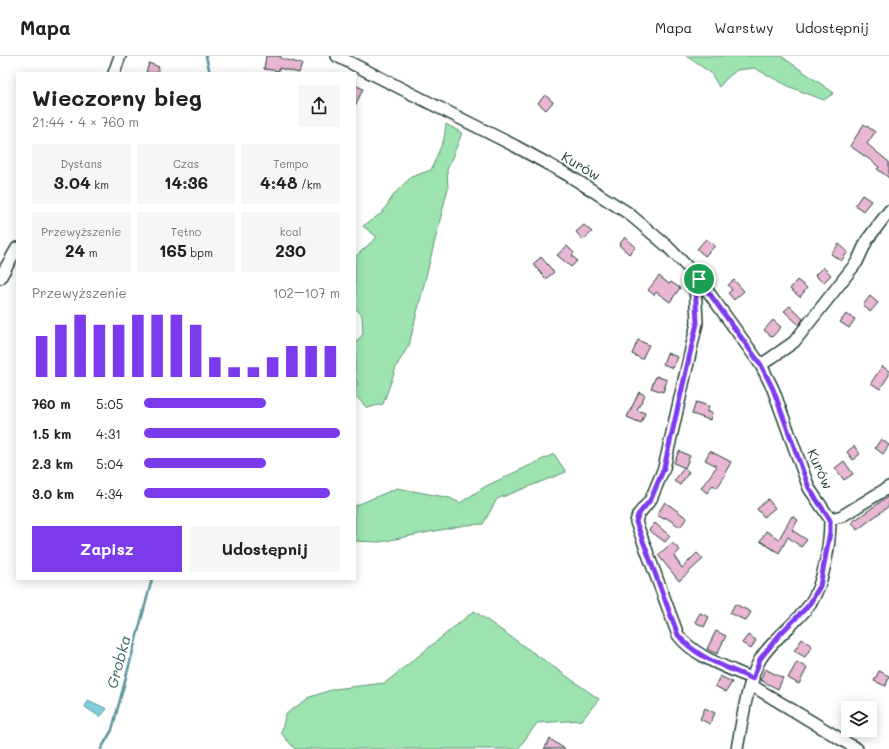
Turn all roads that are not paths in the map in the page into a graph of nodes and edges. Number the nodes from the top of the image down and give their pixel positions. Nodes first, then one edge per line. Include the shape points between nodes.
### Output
1 (120, 56) edge
2 (337, 56) edge
3 (114, 72) edge
4 (889, 211) edge
5 (16, 250) edge
6 (0, 278) edge
7 (699, 279) junction
8 (761, 365) junction
9 (889, 487) edge
10 (830, 520) junction
11 (752, 682) junction
12 (736, 749) edge
13 (857, 749) edge

1 - 3 street
2 - 7 street, Kurów via 515,146 608,200 667,246
4 - 8 street via 867,240 857,262 794,342
5 - 6 street
7 - 8 street, Kurów
7 - 11 street via 695,283 697,323 664,468 651,499 638,515 636,522 678,635 684,643 705,657
8 - 10 street, Kurów via 781,410 809,488
9 - 10 street via 842,516
10 - 11 street via 820,586 809,605 760,659
11 - 12 street
11 - 13 street

